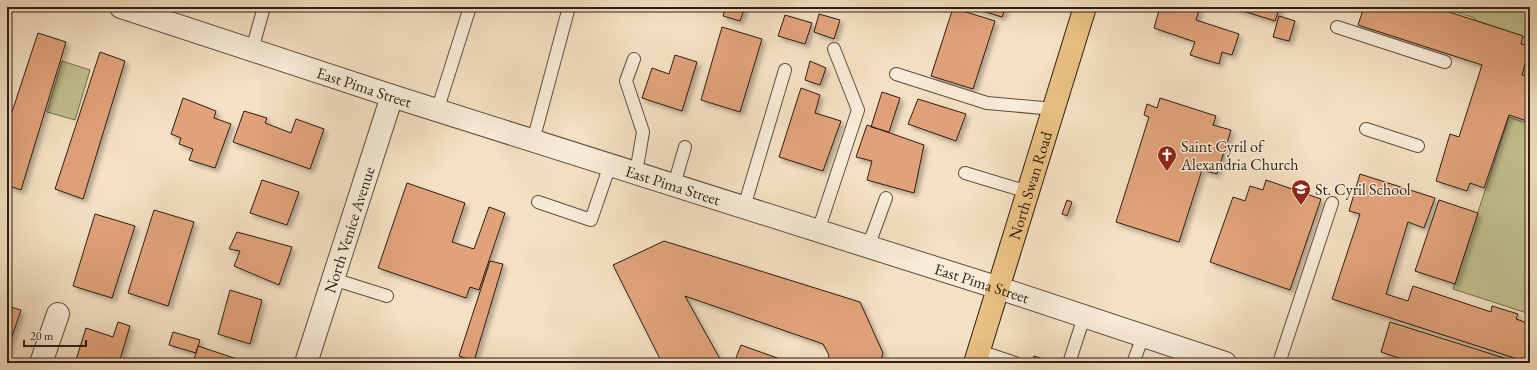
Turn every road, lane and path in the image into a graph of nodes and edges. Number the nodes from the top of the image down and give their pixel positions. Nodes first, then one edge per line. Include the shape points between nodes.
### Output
1 (121, 7) edge
2 (264, 7) edge
3 (470, 7) edge
4 (569, 7) edge
5 (1085, 7) edge
6 (1337, 27) dead end
7 (834, 49) dead end
8 (252, 50) junction
9 (634, 59) dead end
10 (1445, 62) dead end
11 (785, 70) dead end
12 (896, 74) dead end
13 (392, 96) junction
14 (1054, 109) junction
15 (437, 111) junction
16 (1366, 129) dead end
17 (533, 141) junction
18 (1418, 146) dead end
19 (685, 147) dead end
20 (610, 165) junction
21 (965, 173) dead end
22 (636, 174) junction
23 (674, 186) junction
24 (1028, 192) junction
25 (886, 198) dead end
26 (538, 202) dead end
27 (1332, 203) dead end
28 (744, 208) junction
29 (818, 231) junction
30 (868, 246) junction
31 (333, 279) junction
32 (999, 288) junction
33 (387, 296) dead end
34 (58, 314) dead end
35 (1084, 316) junction
36 (1143, 336) junction
37 (977, 357) edge
38 (41, 363) edge
39 (306, 363) edge
40 (1015, 363) edge
41 (1069, 363) edge
42 (1133, 363) edge
43 (1225, 363) edge
44 (1279, 363) edge

1 - 8 street, East Pima Street
2 - 8 lane
3 - 15 lane
4 - 17 lane
5 - 14 main road, North Swan Road
6 - 10 lane
7 - 29 lane via 858,110
8 - 13 street, East Pima Street
9 - 22 lane via 626,81 643,132
11 - 28 lane
12 - 14 lane via 987,103
13 - 15 street, East Pima Street
13 - 31 street, North Venice Avenue
14 - 24 main road, North Swan Road
15 - 17 street, East Pima Street
16 - 18 lane
17 - 20 street, East Pima Street
19 - 23 lane
20 - 22 street, East Pima Street
20 - 26 lane via 591,220
21 - 24 lane
22 - 23 street, East Pima Street
23 - 28 street, East Pima Street
24 - 32 main road, North Swan Road
25 - 30 lane
27 - 44 lane
28 - 29 street, East Pima Street
29 - 30 street, East Pima Street
30 - 32 street, East Pima Street
31 - 33 lane
31 - 39 street, North Venice Avenue
32 - 35 street, East Pima Street
32 - 37 main road, North Swan Road
34 - 38 street
35 - 36 street, East Pima Street
35 - 41 lane
36 - 42 lane
36 - 43 street, East Pima Street
37 - 40 lane

